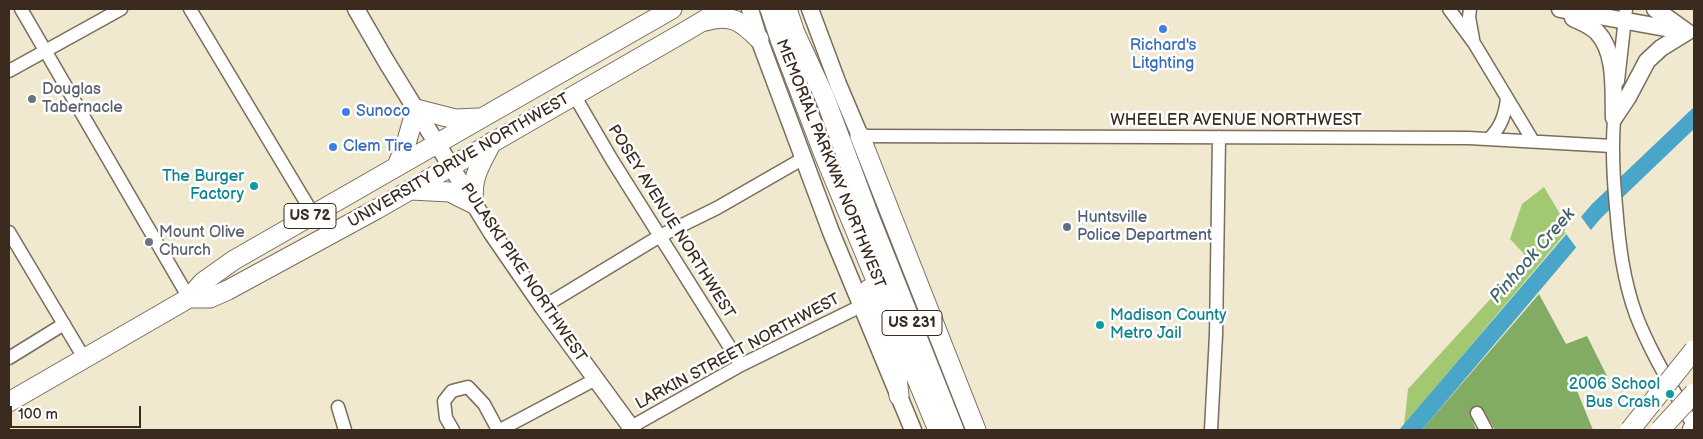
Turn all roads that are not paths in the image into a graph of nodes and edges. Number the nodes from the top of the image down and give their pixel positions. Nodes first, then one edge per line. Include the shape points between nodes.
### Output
1 (21, 9) edge
2 (121, 9) edge
3 (190, 9) edge
4 (356, 9) edge
5 (672, 9) edge
6 (722, 9) edge
7 (750, 9) edge
8 (770, 9) edge
9 (787, 9) edge
10 (1449, 9) edge
11 (1470, 9) edge
12 (1556, 9) edge
13 (1560, 9) edge
14 (1655, 9) edge
15 (812, 15) edge
16 (1625, 15) edge
17 (700, 23) junction
18 (1692, 33) edge
19 (787, 36) junction
20 (760, 39) junction
21 (1474, 44) junction
22 (46, 50) junction
23 (9, 71) edge
24 (574, 95) junction
25 (1507, 99) junction
26 (416, 109) junction
27 (482, 118) junction
28 (1614, 118) junction
29 (860, 136) junction
30 (1219, 137) junction
31 (1489, 139) junction
32 (1533, 141) junction
33 (493, 142) junction
34 (437, 143) junction
35 (1612, 146) junction
36 (804, 158) junction
37 (397, 166) junction
38 (451, 166) junction
39 (410, 190) junction
40 (474, 204) junction
41 (313, 214) junction
42 (869, 216) junction
43 (850, 218) junction
44 (9, 232) edge
45 (660, 236) junction
46 (190, 298) junction
47 (861, 306) junction
48 (543, 307) junction
49 (64, 324) junction
50 (934, 325) junction
51 (1694, 350) edge
52 (9, 358) edge
53 (84, 358) junction
54 (741, 365) junction
55 (596, 379) junction
56 (1694, 393) edge
57 (899, 396) junction
58 (9, 402) edge
59 (338, 407) dead end
60 (1477, 413) dead end
61 (1694, 428) edge
62 (632, 429) edge
63 (345, 430) edge
64 (453, 430) edge
65 (499, 430) edge
66 (914, 430) edge
67 (938, 430) edge
68 (954, 430) edge
69 (976, 430) edge
70 (1211, 430) edge
71 (1486, 430) edge
72 (1630, 430) edge
73 (1660, 430) edge

1 - 22 street
2 - 22 street
3 - 41 street
4 - 26 main road, PULASKI PIKE NORTHWEST
5 - 27 highway, UNIVERSITY DRIVE NORTHWEST / US 72
6 - 17 highway, UNIVERSITY DRIVE NORTHWEST / US 72
7 - 20 main road
8 - 19 highway, MEMORIAL PARKWAY NORTHWEST / US 231, bridge
9 - 19 highway, MEMORIAL PARKWAY NORTHWEST / US 231, bridge
10 - 21 street
11 - 21 street via 1469,23
12 - 28 main road via 1588,25 1602,38 1610,59
13 - 16 main road
14 - 18 main road
15 - 20 main road via 798,9 768,16 762,23
15 - 29 main road
16 - 18 main road
16 - 28 street
17 - 20 highway via 721,18 738,20
17 - 24 highway, UNIVERSITY DRIVE NORTHWEST / US 72
18 - 28 main road via 1660,48 1647,61
19 - 42 highway, MEMORIAL PARKWAY NORTHWEST / US 231 via 825,98
19 - 43 highway, MEMORIAL PARKWAY NORTHWEST / US 231 via 823,152
20 - 36 main road
21 - 25 street
22 - 23 street
22 - 46 street
24 - 33 highway, UNIVERSITY DRIVE NORTHWEST / US 72
24 - 45 street, POSEY AVENUE NORTHWEST
25 - 31 street via 1500,125
25 - 32 street
26 - 27 highway via 455,119
26 - 34 main road, PULASKI PIKE NORTHWEST
26 - 37 highway
27 - 34 highway, UNIVERSITY DRIVE NORTHWEST / US 72
28 - 35 street
29 - 30 street, WHEELER AVENUE NORTHWEST
29 - 50 highway
30 - 31 street, WHEELER AVENUE NORTHWEST
30 - 70 street
31 - 32 street, WHEELER AVENUE NORTHWEST
32 - 35 street, WHEELER AVENUE NORTHWEST
33 - 38 highway, UNIVERSITY DRIVE NORTHWEST / US 72
33 - 40 highway via 476,172 472,190
34 - 37 highway, UNIVERSITY DRIVE NORTHWEST / US 72
34 - 38 main road, PULASKI PIKE NORTHWEST
35 - 61 street via 1620,250 1628,293 1653,352
36 - 45 street via 717,208
36 - 47 main road
37 - 41 highway, UNIVERSITY DRIVE NORTHWEST / US 72
38 - 39 highway, UNIVERSITY DRIVE NORTHWEST / US 72
38 - 40 main road, PULASKI PIKE NORTHWEST
39 - 40 highway via 450,192
39 - 46 highway, UNIVERSITY DRIVE NORTHWEST / US 72 via 228,290 210,298
40 - 48 main road, PULASKI PIKE NORTHWEST
41 - 46 highway, UNIVERSITY DRIVE NORTHWEST / US 72 via 234,260 203,282
42 - 50 highway
42 - 68 highway, MEMORIAL PARKWAY NORTHWEST / US 231
43 - 57 highway via 873,307 897,376
43 - 67 highway, MEMORIAL PARKWAY NORTHWEST / US 231
44 - 49 street
45 - 48 street
45 - 54 street, POSEY AVENUE NORTHWEST
46 - 53 highway, UNIVERSITY DRIVE NORTHWEST / US 72
47 - 54 street, LARKIN STREET NORTHWEST
47 - 57 main road
48 - 55 main road, PULASKI PIKE NORTHWEST
49 - 52 street
49 - 53 street
50 - 69 highway
51 - 72 highway, bridge
53 - 58 highway, UNIVERSITY DRIVE NORTHWEST / US 72
54 - 62 street, LARKIN STREET NORTHWEST
55 - 62 main road, PULASKI PIKE NORTHWEST
55 - 65 street
56 - 73 highway, bridge
57 - 66 main road
59 - 63 street
60 - 71 street
64 - 65 street via 446,418 444,401 452,391 468,387 484,404

